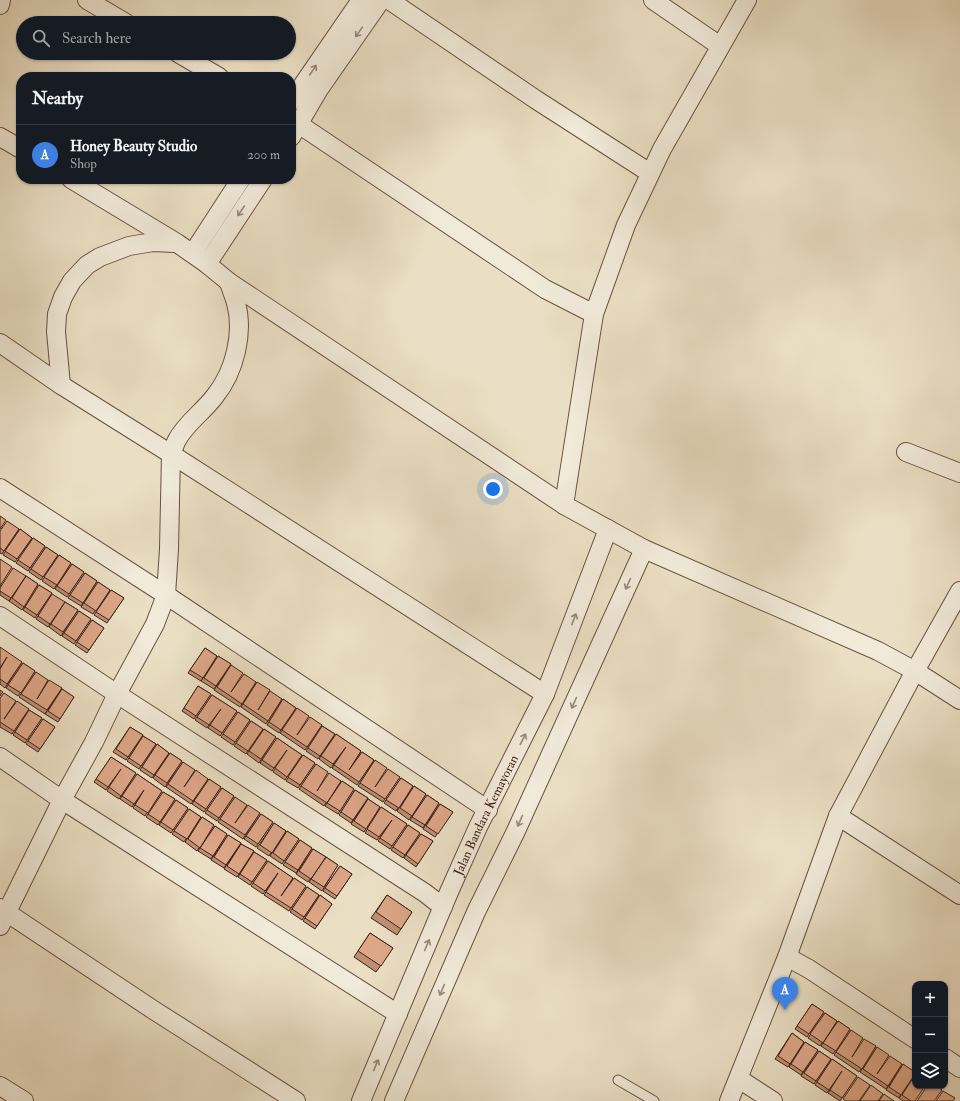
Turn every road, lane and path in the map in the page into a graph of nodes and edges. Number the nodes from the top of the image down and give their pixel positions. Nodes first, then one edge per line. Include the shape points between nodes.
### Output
1 (2, 0) edge
2 (87, 0) edge
3 (361, 0) edge
4 (381, 0) edge
5 (389, 0) edge
6 (653, 0) edge
7 (747, 0) edge
8 (0, 5) edge
9 (114, 16) edge
10 (720, 46) junction
11 (190, 60) edge
12 (210, 72) edge
13 (296, 95) edge
14 (296, 124) edge
15 (296, 128) edge
16 (0, 136) edge
17 (16, 146) edge
18 (650, 174) junction
19 (79, 184) edge
20 (238, 184) edge
21 (259, 184) edge
22 (177, 243) junction
23 (200, 259) junction
24 (229, 282) junction
25 (594, 314) junction
26 (0, 343) edge
27 (61, 385) junction
28 (906, 452) dead end
29 (171, 454) junction
30 (960, 473) edge
31 (0, 488) edge
32 (564, 505) junction
33 (608, 529) junction
34 (644, 549) junction
35 (960, 591) edge
36 (166, 595) junction
37 (0, 616) edge
38 (915, 671) junction
39 (117, 694) junction
40 (546, 694) junction
41 (960, 700) edge
42 (0, 757) edge
43 (62, 800) junction
44 (488, 810) junction
45 (838, 816) junction
46 (960, 895) edge
47 (443, 907) junction
48 (2, 916) edge
49 (787, 957) junction
50 (398, 1014) junction
51 (912, 1036) edge
52 (948, 1060) edge
53 (960, 1068) edge
54 (739, 1079) junction
55 (618, 1080) dead end
56 (0, 1086) edge
57 (24, 1101) edge
58 (296, 1101) edge
59 (361, 1101) edge
60 (394, 1101) edge
61 (654, 1101) edge
62 (730, 1101) edge
63 (774, 1101) edge

1 - 8 street
2 - 9 street
13 -> 3 street
4 -> 14 street
5 - 18 street
6 - 10 street
7 - 10 street
10 - 18 street
11 - 12 street
15 - 25 street via 545,289
16 - 17 street
18 - 25 street via 626,225
19 - 22 street
20 - 23 street
21 -> 23 street
22 - 23 street
22 - 27 street via 153,242 129,246 100,257 87,265 72,280 57,314 56,332
23 - 24 street
24 - 29 street via 238,322 238,343 233,362 216,395 184,430
24 - 32 street
25 - 32 street
26 - 27 street
27 - 29 street
28 - 30 street
29 - 36 street
29 - 40 street
31 - 36 street
32 - 33 street
33 - 34 street
40 -> 33 street, Jalan Bandara Kemayoran
34 - 38 street via 878,651
34 -> 60 street via 515,833 476,912
35 - 38 street
36 - 39 street via 155,624
36 - 44 street
37 - 39 street
38 - 41 street
38 - 45 street
39 - 43 street
39 - 47 street
44 -> 40 street, Jalan Bandara Kemayoran
42 - 43 street
43 - 48 street
43 - 50 street
44 - 47 street, Jalan Bandara Kemayoran
45 - 46 street
45 - 49 street
50 -> 47 street, Jalan Bandara Kemayoran
48 - 58 street
49 - 51 street
49 - 54 street
59 -> 50 street, Jalan Bandara Kemayoran
52 - 53 street
54 - 62 street
54 - 63 street
55 - 61 lane
56 - 57 street

